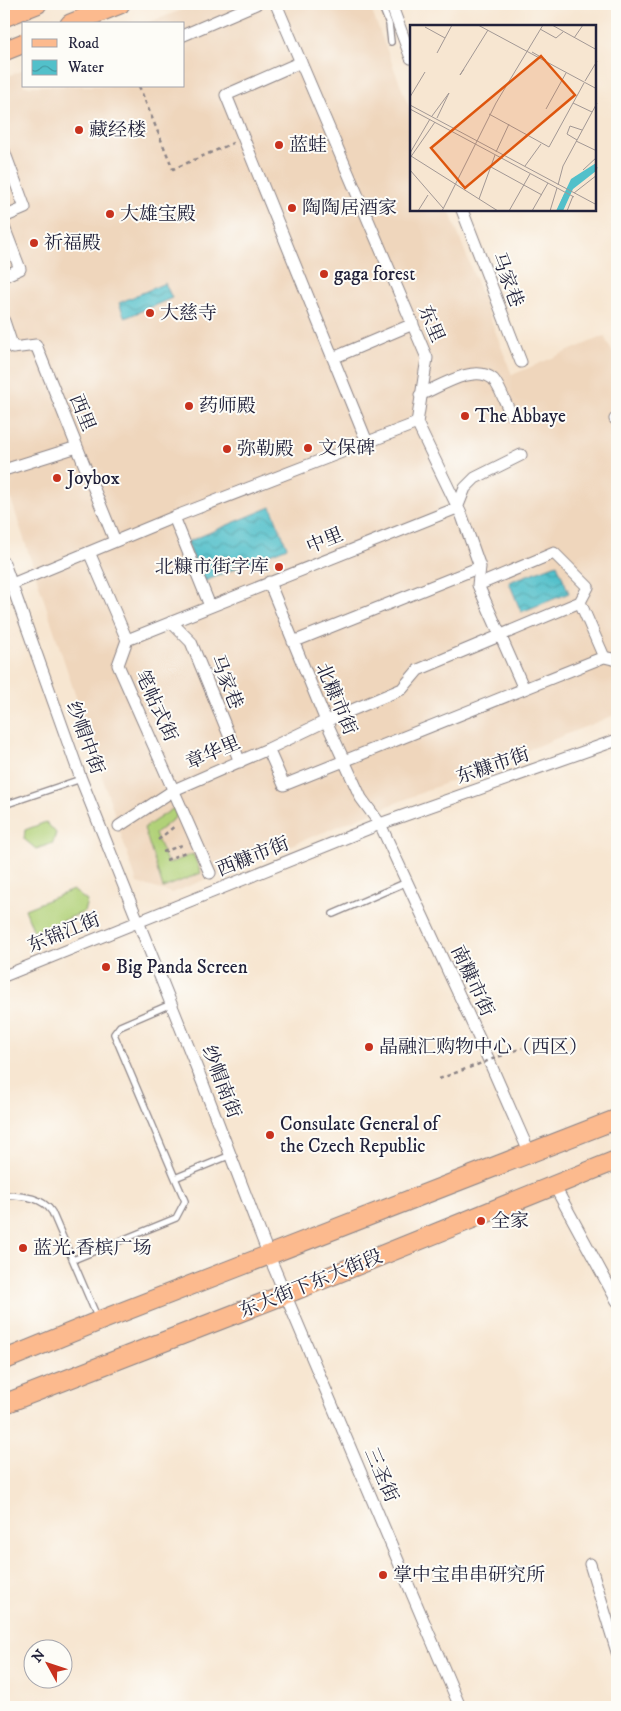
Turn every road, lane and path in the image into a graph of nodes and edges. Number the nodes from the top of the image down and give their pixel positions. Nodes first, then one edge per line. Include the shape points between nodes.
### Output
1 (37, 4) edge
2 (120, 4) edge
3 (256, 4) edge
4 (276, 4) edge
5 (381, 4) edge
6 (391, 4) edge
7 (4, 17) edge
8 (78, 22) edge
9 (185, 35) edge
10 (391, 42) dead end
11 (22, 44) edge
12 (4, 51) edge
13 (410, 55) edge
14 (301, 62) junction
15 (140, 88) edge
16 (244, 139) junction
17 (4, 151) edge
18 (462, 211) edge
19 (4, 217) edge
20 (4, 227) edge
21 (4, 276) edge
22 (4, 321) edge
23 (412, 324) junction
24 (333, 358) junction
25 (521, 362) dead end
26 (420, 396) junction
27 (511, 414) dead end
28 (418, 422) junction
29 (367, 442) junction
30 (77, 446) junction
31 (521, 455) dead end
32 (4, 470) edge
33 (457, 508) junction
34 (174, 517) junction
35 (115, 541) junction
36 (89, 552) junction
37 (4, 563) edge
38 (480, 567) junction
39 (269, 582) junction
40 (12, 584) junction
41 (478, 585) junction
42 (580, 602) junction
43 (210, 606) junction
44 (171, 622) junction
45 (501, 637) junction
46 (127, 640) junction
47 (293, 642) junction
48 (604, 657) junction
49 (617, 660) edge
50 (524, 690) junction
51 (326, 721) junction
52 (617, 740) edge
53 (268, 748) junction
54 (344, 761) junction
55 (240, 762) junction
56 (81, 779) junction
57 (174, 790) junction
58 (4, 805) edge
59 (178, 823) dead end
60 (380, 824) junction
61 (118, 826) dead end
62 (158, 840) dead end
63 (187, 843) dead end
64 (189, 850) dead end
65 (163, 852) dead end
66 (166, 860) dead end
67 (210, 873) dead end
68 (407, 882) junction
69 (333, 914) dead end
70 (138, 922) junction
71 (4, 976) edge
72 (171, 1004) junction
73 (522, 1048) dead end
74 (439, 1079) dead end
75 (617, 1118) edge
76 (530, 1154) junction
77 (231, 1155) junction
78 (617, 1160) edge
79 (175, 1178) junction
80 (554, 1185) junction
81 (4, 1195) edge
82 (269, 1256) junction
83 (73, 1260) junction
84 (286, 1294) junction
85 (617, 1301) edge
86 (99, 1321) junction
87 (4, 1360) edge
88 (4, 1404) edge
89 (590, 1564) dead end
90 (617, 1652) edge
91 (460, 1707) edge

1 - 7 main road
2 - 8 main road
3 - 9 street
4 - 14 street, 东里
5 - 10 lane via 389,24
6 - 13 street
11 - 12 main road
14 - 16 street via 226,95
14 - 23 street, 东里
15 - 16 path via 173,169
16 - 24 street
17 - 19 street via 25,208
18 - 25 street, 马家巷
20 - 21 street via 20,268
22 - 30 street, 西里 via 14,348 36,345
23 - 24 street
23 - 26 street, 东里 via 427,358
24 - 29 street
26 - 27 street via 468,374 483,373 494,380
26 - 28 street, 东里
28 - 29 street
28 - 33 street, 东里
29 - 34 street
30 - 32 street
30 - 35 street, 西里
31 - 33 street via 475,478 465,488
33 - 38 street, 东里
33 - 39 street, 中里
34 - 35 street
34 - 43 street
35 - 36 street
36 - 40 street
36 - 46 street
37 - 40 street, 纱帽中街
38 - 41 street, 东里
38 - 47 street
39 - 43 street, 中里
39 - 47 street, 北糠市街
40 - 56 street, 纱帽中街
41 - 42 street via 554,553 588,587
41 - 45 street
42 - 45 street, 章华里
42 - 48 street
43 - 44 street, 中里
44 - 46 street, 中里
44 - 55 street, 马家巷 via 191,642
45 - 50 street
45 - 51 street, 章华里 via 418,670 402,689
46 - 57 street, 笔帖式街 via 118,665
47 - 51 street, 北糠市街
48 - 49 street
48 - 50 street
50 - 54 street
51 - 53 street, 章华里
51 - 54 street, 北糠市街
52 - 60 street, 东糠市街
53 - 54 street via 284,785
53 - 55 street, 章华里
54 - 60 street, 北糠市街 via 361,798
55 - 57 street, 章华里
56 - 58 lane
56 - 70 street, 纱帽中街
57 - 61 street, 章华里
57 - 67 street, 笔帖式街
59 - 62 path
60 - 68 street, 南糠市街
60 - 70 street, 西糠市街
63 - 65 path
64 - 66 path
68 - 69 lane
68 - 76 street, 南糠市街
70 - 71 street, 东锦江街
70 - 72 street, 纱帽南街
72 - 77 street, 纱帽南街
72 - 79 lane via 120,1026 114,1034
73 - 74 path, bridge
75 - 76 main road
76 - 82 main road
77 - 79 lane
77 - 82 street, 纱帽南街
78 - 80 main road, 东大街下东大街段
79 - 83 lane via 185,1201 176,1218
80 - 84 main road, 东大街下东大街段
80 - 85 street
81 - 83 lane via 27,1196 48,1205
82 - 84 street, 三圣街
82 - 86 main road
83 - 86 lane
84 - 88 main road, 东大街下东大街段
84 - 91 street, 三圣街
86 - 87 main road
89 - 90 street

